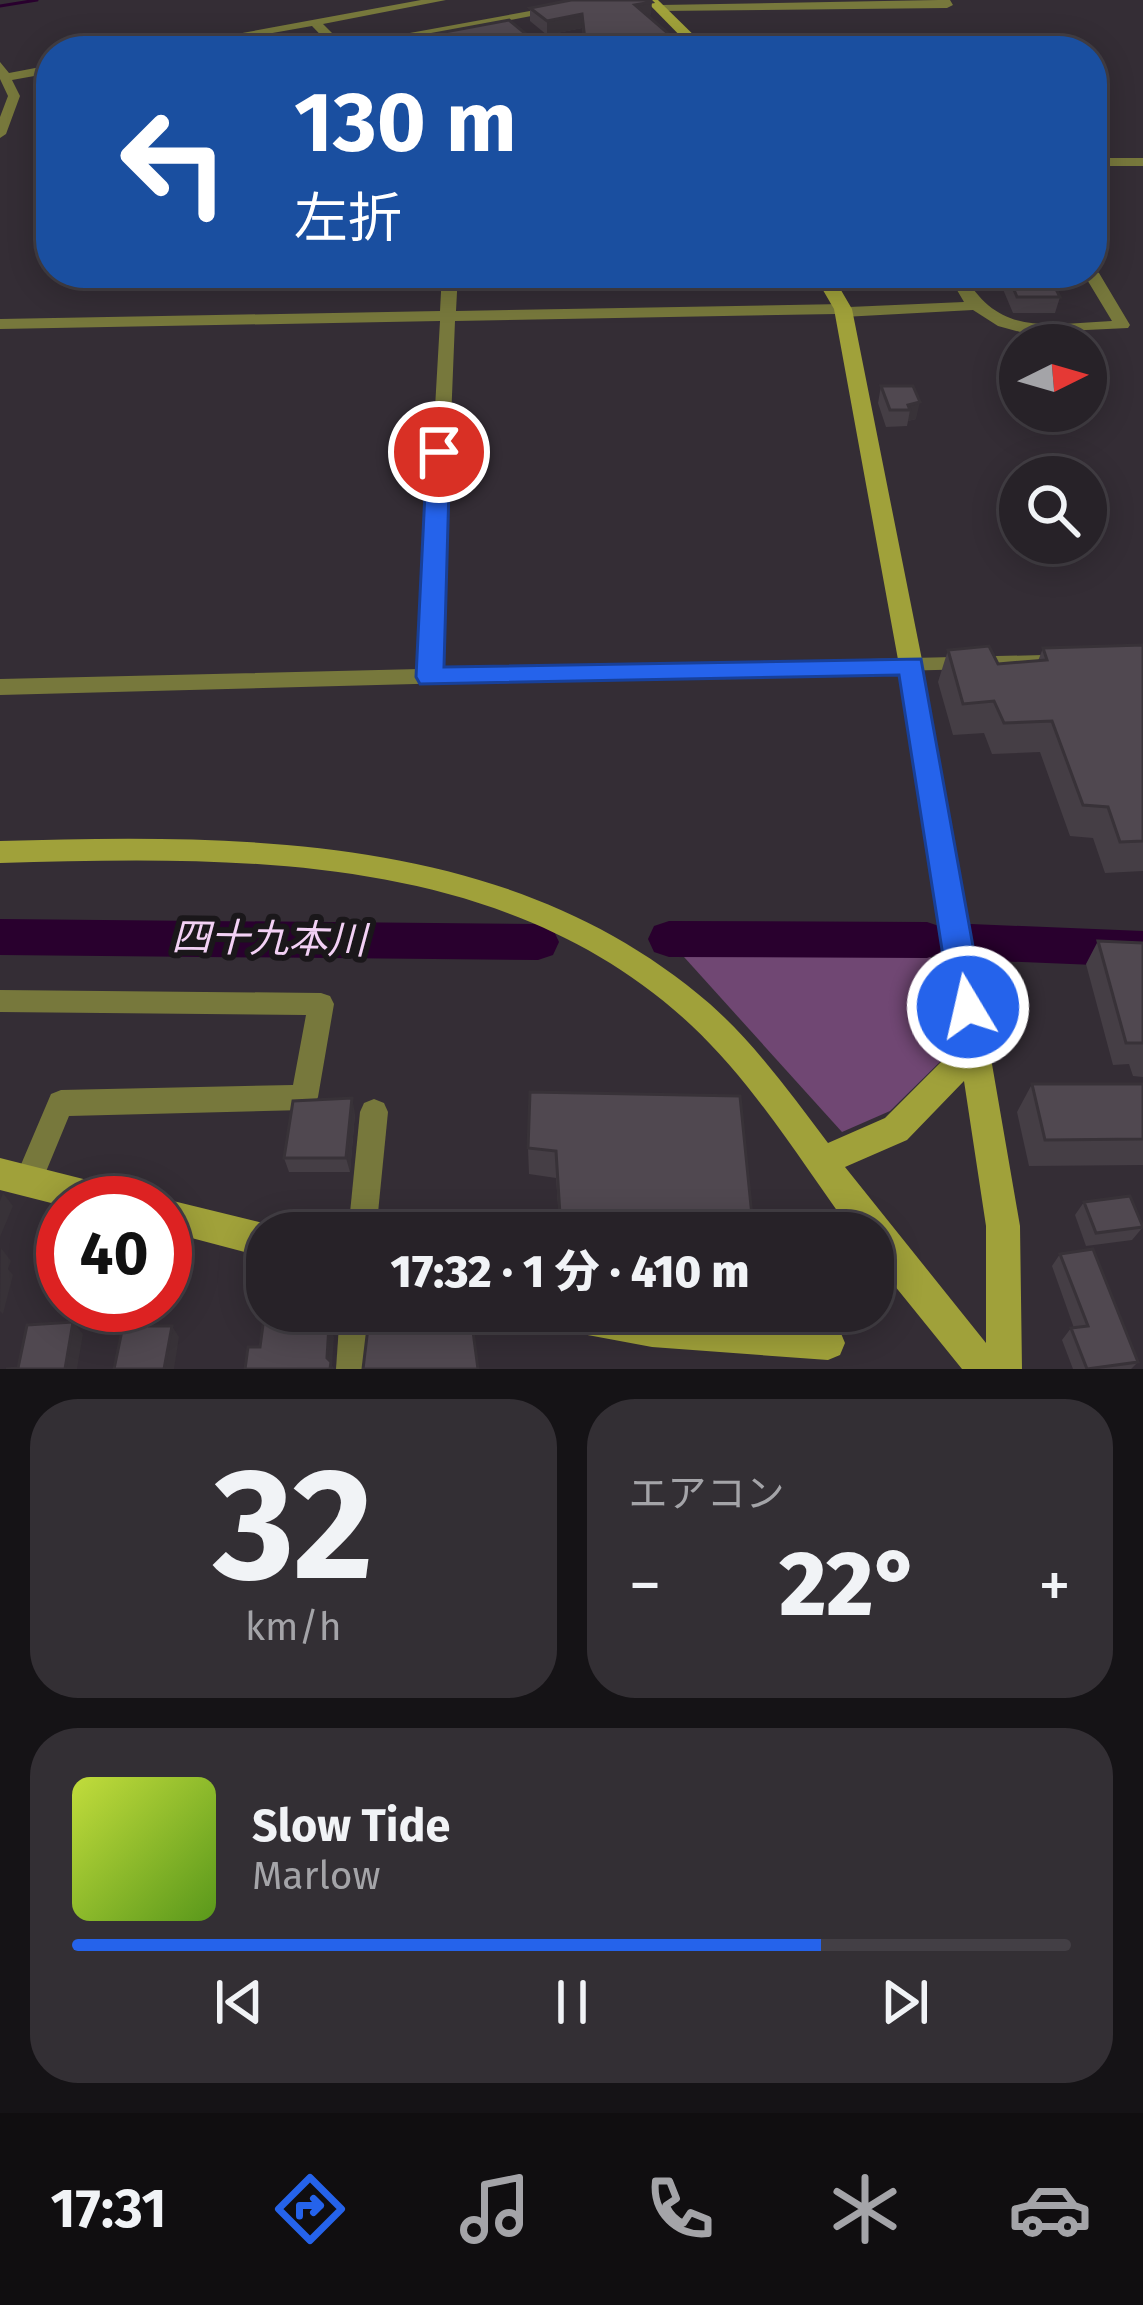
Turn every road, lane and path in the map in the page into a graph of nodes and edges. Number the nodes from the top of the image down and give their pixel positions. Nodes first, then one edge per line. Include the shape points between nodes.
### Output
1 (440, 0) edge
2 (608, 0) edge
3 (944, 0) edge
4 (656, 4) edge
5 (314, 22) junction
6 (235, 36) edge
7 (328, 36) edge
8 (412, 36) edge
9 (689, 36) edge
10 (36, 70) edge
11 (3, 71) edge
12 (0, 134) edge
13 (1107, 162) edge
14 (1143, 162) edge
15 (447, 288) edge
16 (831, 288) edge
17 (962, 288) edge
18 (1100, 288) edge
19 (971, 306) junction
20 (843, 310) junction
21 (444, 317) junction
22 (0, 324) edge
23 (1073, 661) edge
24 (911, 665) junction
25 (430, 677) junction
26 (0, 687) edge
27 (0, 852) edge
28 (0, 1000) edge
29 (974, 1050) junction
30 (374, 1112) dead end
31 (821, 1162) junction
32 (14, 1178) edge
33 (364, 1212) edge
34 (192, 1223) edge
35 (246, 1236) edge
36 (354, 1332) edge
37 (679, 1332) edge
38 (828, 1343) dead end
39 (351, 1369) edge
40 (985, 1369) edge
41 (1004, 1369) edge

1 - 5 street
2 - 8 street
3 - 4 street
4 - 9 street
5 - 6 street
5 - 7 street
10 - 11 street
11 - 12 street via 14,96
13 - 14 street
15 - 21 street
16 - 20 street
17 - 19 street
18 - 19 street via 1122,325 1001,327
19 - 20 street
20 - 21 street
20 - 24 street
21 - 22 street
21 - 25 street
23 - 24 street
24 - 25 street
24 - 29 street
25 - 26 street
27 - 31 street via 293,857 397,868 532,905 635,965 699,1014
28 - 32 street via 321,1004 304,1097 61,1103
29 - 31 street via 896,1129
29 - 41 street via 1003,1226
30 - 33 street
31 - 40 street
34 - 35 street
36 - 39 street
37 - 38 street

